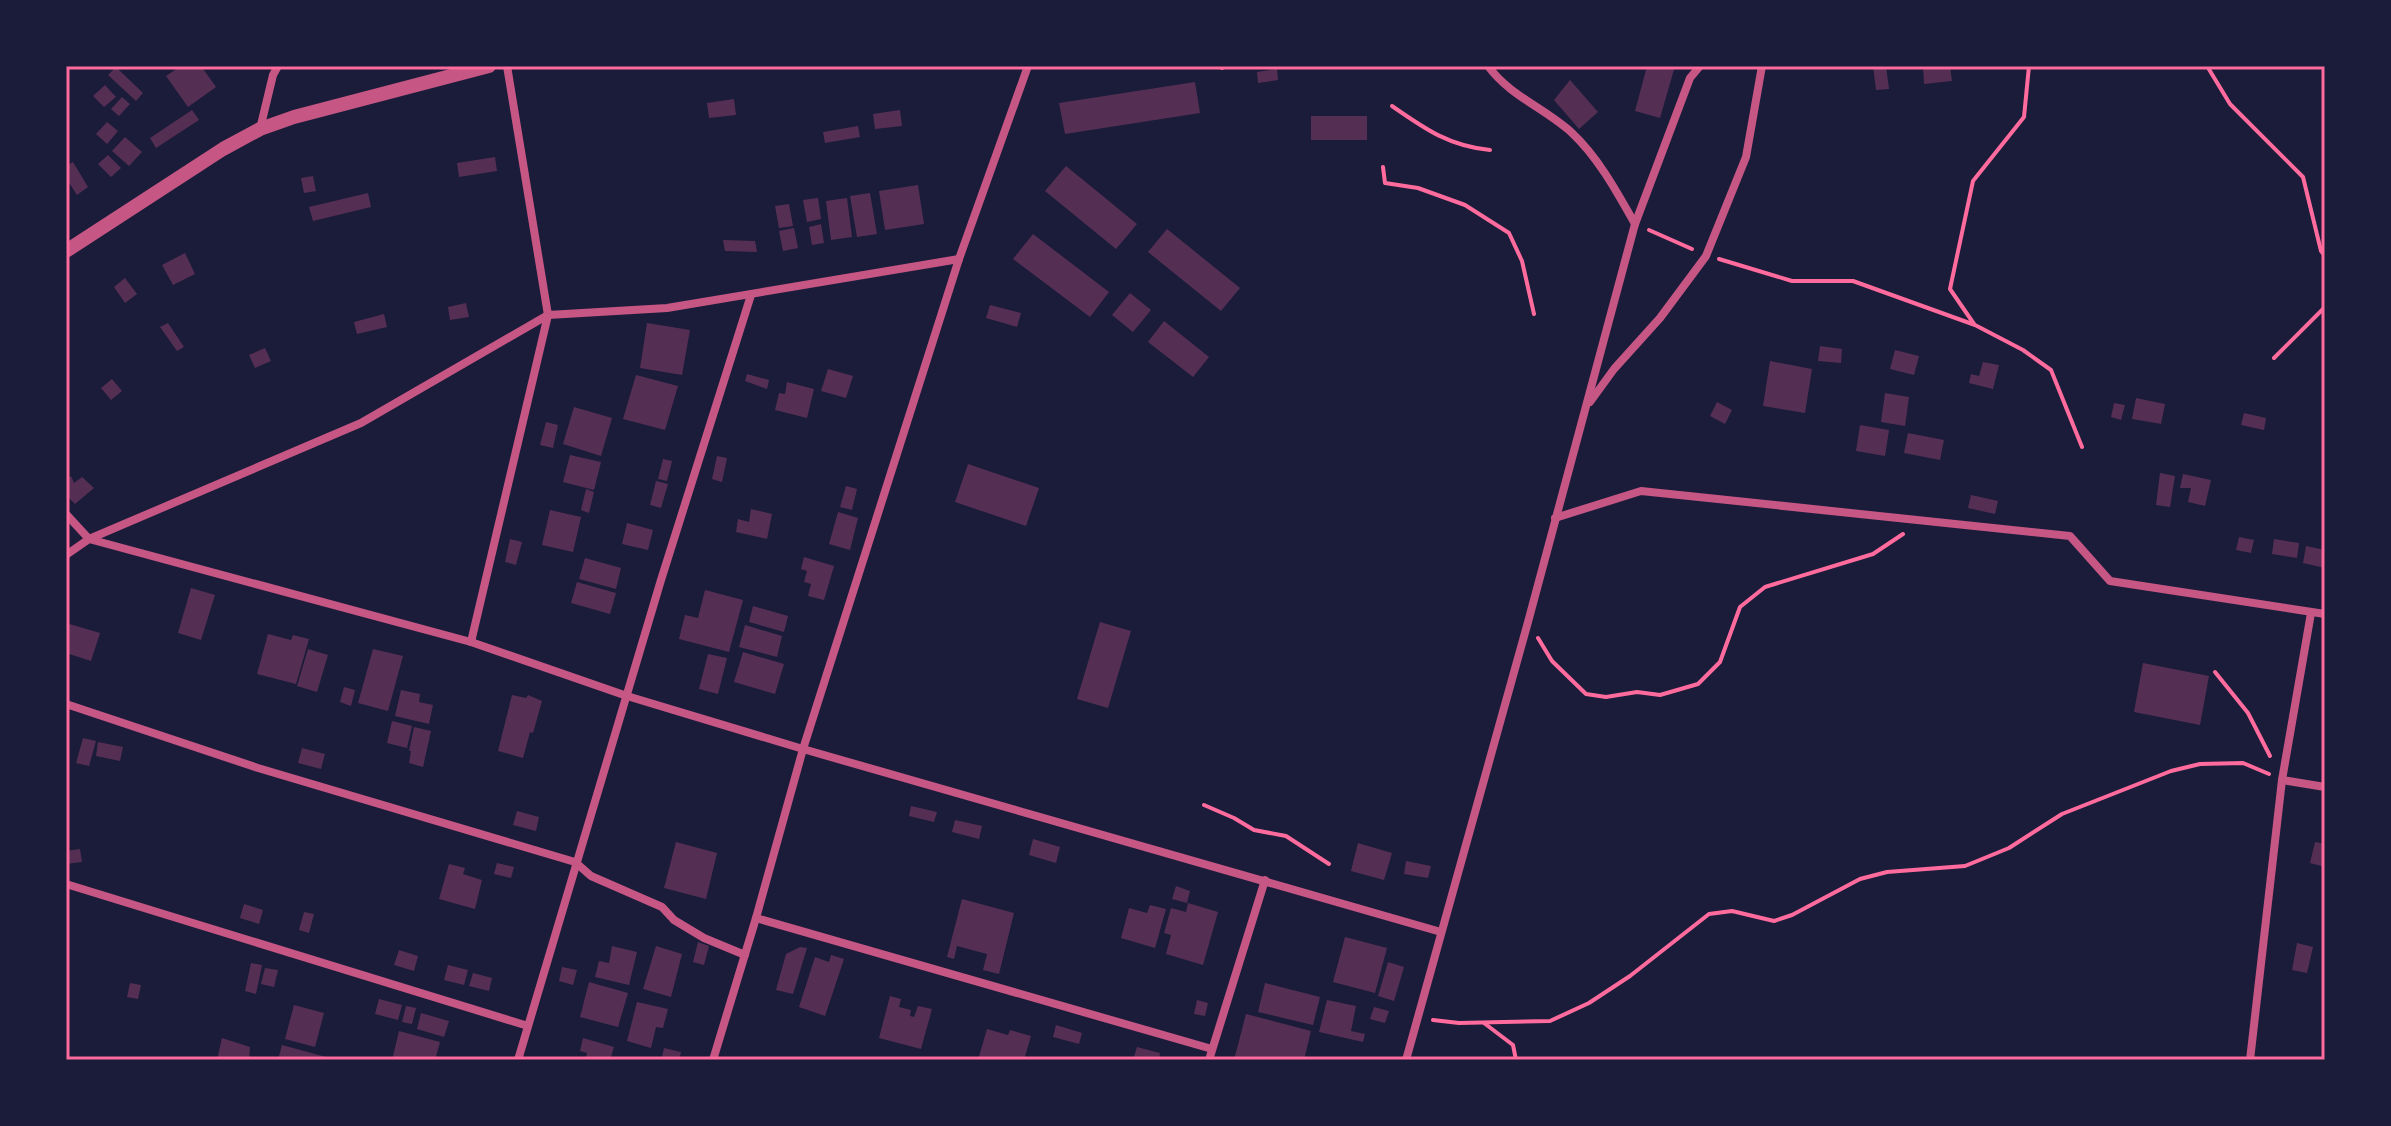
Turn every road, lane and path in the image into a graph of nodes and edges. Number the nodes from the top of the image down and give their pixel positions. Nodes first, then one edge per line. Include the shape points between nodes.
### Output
1 (278, 66) edge
2 (489, 66) edge
3 (507, 66) edge
4 (1028, 66) edge
5 (1488, 66) edge
6 (1700, 66) edge
7 (1762, 66) edge
8 (2029, 66) edge
9 (2207, 66) edge
10 (1392, 106) dead end
11 (260, 129) junction
12 (1490, 150) dead end
13 (1383, 167) dead end
14 (1635, 224) junction
15 (66, 251) edge
16 (1706, 256) junction
17 (2325, 256) edge
18 (959, 259) junction
19 (751, 295) junction
20 (2325, 307) edge
21 (1534, 314) dead end
22 (548, 315) junction
23 (1975, 325) junction
24 (2274, 358) dead end
25 (1587, 406) junction
26 (2082, 447) dead end
27 (66, 514) edge
28 (1555, 518) junction
29 (1914, 520) junction
30 (89, 539) junction
31 (66, 555) edge
32 (2311, 613) junction
33 (2325, 614) edge
34 (1528, 622) junction
35 (471, 642) junction
36 (2215, 672) dead end
37 (627, 696) junction
38 (66, 704) edge
39 (803, 749) junction
40 (2282, 780) junction
41 (2325, 787) edge
42 (1204, 805) dead end
43 (575, 862) junction
44 (1329, 864) dead end
45 (1265, 880) junction
46 (66, 884) edge
47 (756, 918) junction
48 (1441, 932) junction
49 (745, 955) junction
50 (1418, 1017) junction
51 (1482, 1022) junction
52 (528, 1026) junction
53 (1212, 1049) junction
54 (518, 1060) edge
55 (713, 1060) edge
56 (1209, 1060) edge
57 (1406, 1060) edge
58 (1516, 1060) edge
59 (2250, 1060) edge

1 - 11 street
2 - 11 street
3 - 22 street
4 - 18 street
5 - 14 street via 1498,80 1571,133 1609,179
6 - 14 street via 1690,78
7 - 16 street via 1746,157
8 - 23 path via 2024,117 1973,181 1950,289
9 - 17 path via 2230,104 2303,177
10 - 12 path via 1433,134 1467,148
11 - 15 street
13 - 21 path via 1385,183 1465,205 1509,233 1522,261
14 - 16 path
14 - 25 street
16 - 23 path via 1792,281 1853,281
16 - 25 street
18 - 19 street
18 - 39 street
19 - 22 street via 667,308
19 - 37 street
20 - 24 path
22 - 30 street via 361,423
22 - 35 street
23 - 26 path via 2051,370
25 - 28 street
27 - 30 street
28 - 29 street via 1641,491
28 - 34 street
29 - 32 street via 2070,536 2110,581
29 - 34 path via 1873,554 1765,587 1740,607 1720,662 1698,684 1660,695 1586,694 1552,661
30 - 31 street
30 - 35 street
32 - 33 street
32 - 40 street
34 - 48 street
35 - 37 street
36 - 40 path via 2248,713
37 - 39 street
37 - 43 street
38 - 43 street via 258,768
39 - 45 street
39 - 47 street
40 - 41 street
40 - 51 path via 2243,763 2171,771 2062,814 2009,848 1965,866 1860,879 1774,921 1732,911 1709,914 1589,1003 1550,1021
40 - 59 street
42 - 44 path via 1254,830 1286,836
43 - 49 street via 591,876 662,907 704,938
43 - 52 street
45 - 48 street
45 - 53 street
46 - 52 street
47 - 49 street
47 - 53 street
48 - 50 street
49 - 55 street
50 - 51 path
50 - 57 street
51 - 58 path via 1513,1045
52 - 54 street
53 - 56 street

